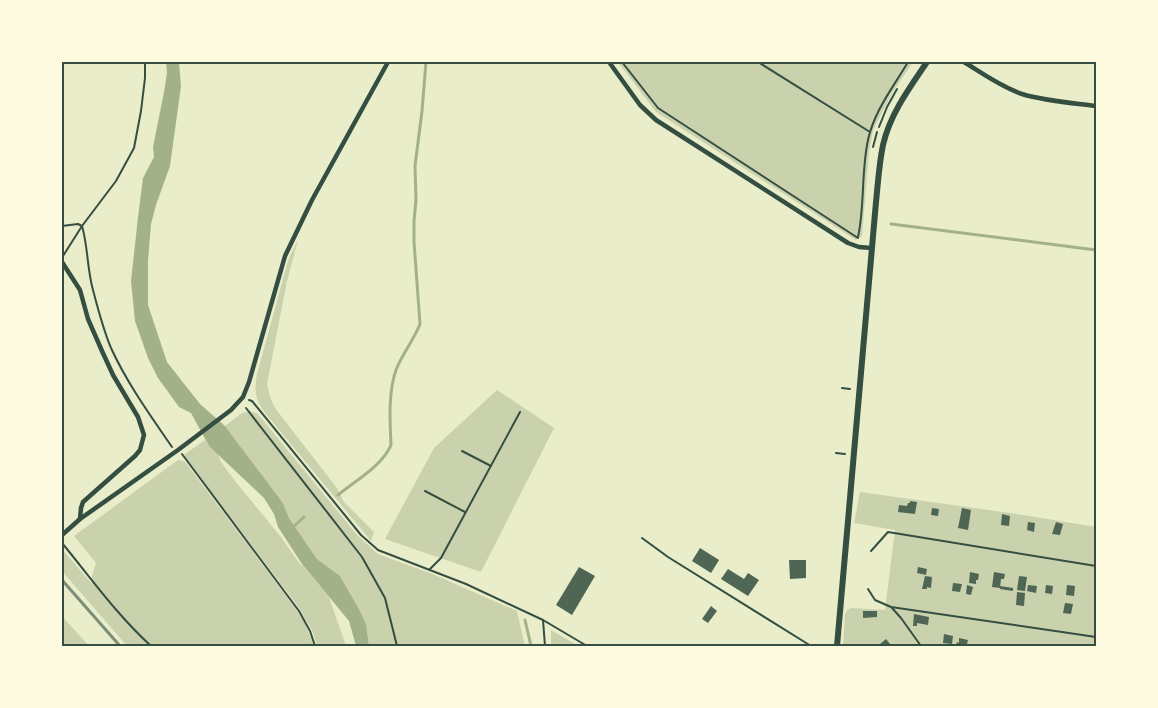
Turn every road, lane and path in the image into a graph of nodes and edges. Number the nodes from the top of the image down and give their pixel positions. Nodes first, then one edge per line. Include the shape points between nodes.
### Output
1 (145, 62) edge
2 (388, 62) edge
3 (609, 62) edge
4 (622, 62) edge
5 (758, 62) edge
6 (927, 62) edge
7 (964, 62) edge
8 (1096, 106) edge
9 (870, 132) dead end
10 (62, 226) edge
11 (82, 226) junction
12 (864, 239) dead end
13 (872, 248) junction
14 (62, 260) edge
15 (243, 397) junction
16 (246, 408) dead end
17 (520, 412) dead end
18 (177, 451) junction
19 (462, 451) dead end
20 (491, 466) junction
21 (425, 491) dead end
22 (466, 513) junction
23 (80, 519) junction
24 (62, 535) edge
25 (642, 538) dead end
26 (62, 543) edge
27 (872, 551) dead end
28 (1096, 566) edge
29 (430, 569) junction
30 (868, 589) dead end
31 (891, 607) junction
32 (543, 620) junction
33 (1096, 637) edge
34 (151, 646) edge
35 (315, 646) edge
36 (397, 646) edge
37 (545, 646) edge
38 (587, 646) edge
39 (811, 646) edge
40 (837, 646) edge
41 (921, 646) edge

1 - 11 path via 134,148 116,181
2 - 15 street via 285,256
3 - 13 street via 656,120 848,243
4 - 12 path via 658,108
5 - 9 path
6 - 13 street via 905,94 885,137
7 - 8 street via 1022,94
10 - 11 path
11 - 14 path
11 - 18 path via 92,287 110,345 143,404
13 - 40 street
14 - 23 street via 80,290 102,351 144,435 135,456 83,502
15 - 18 street
15 - 29 path via 252,401 361,536 378,550
16 - 36 path via 362,557 385,598
17 - 20 path
18 - 23 street
18 - 35 path via 299,611
19 - 20 path
20 - 22 path
21 - 22 path
22 - 29 path via 441,558
23 - 24 street
25 - 39 lane
26 - 34 path via 112,606
27 - 28 path via 888,532
29 - 32 path
30 - 31 path via 875,600
31 - 33 path
31 - 41 path
32 - 37 path
32 - 38 path

